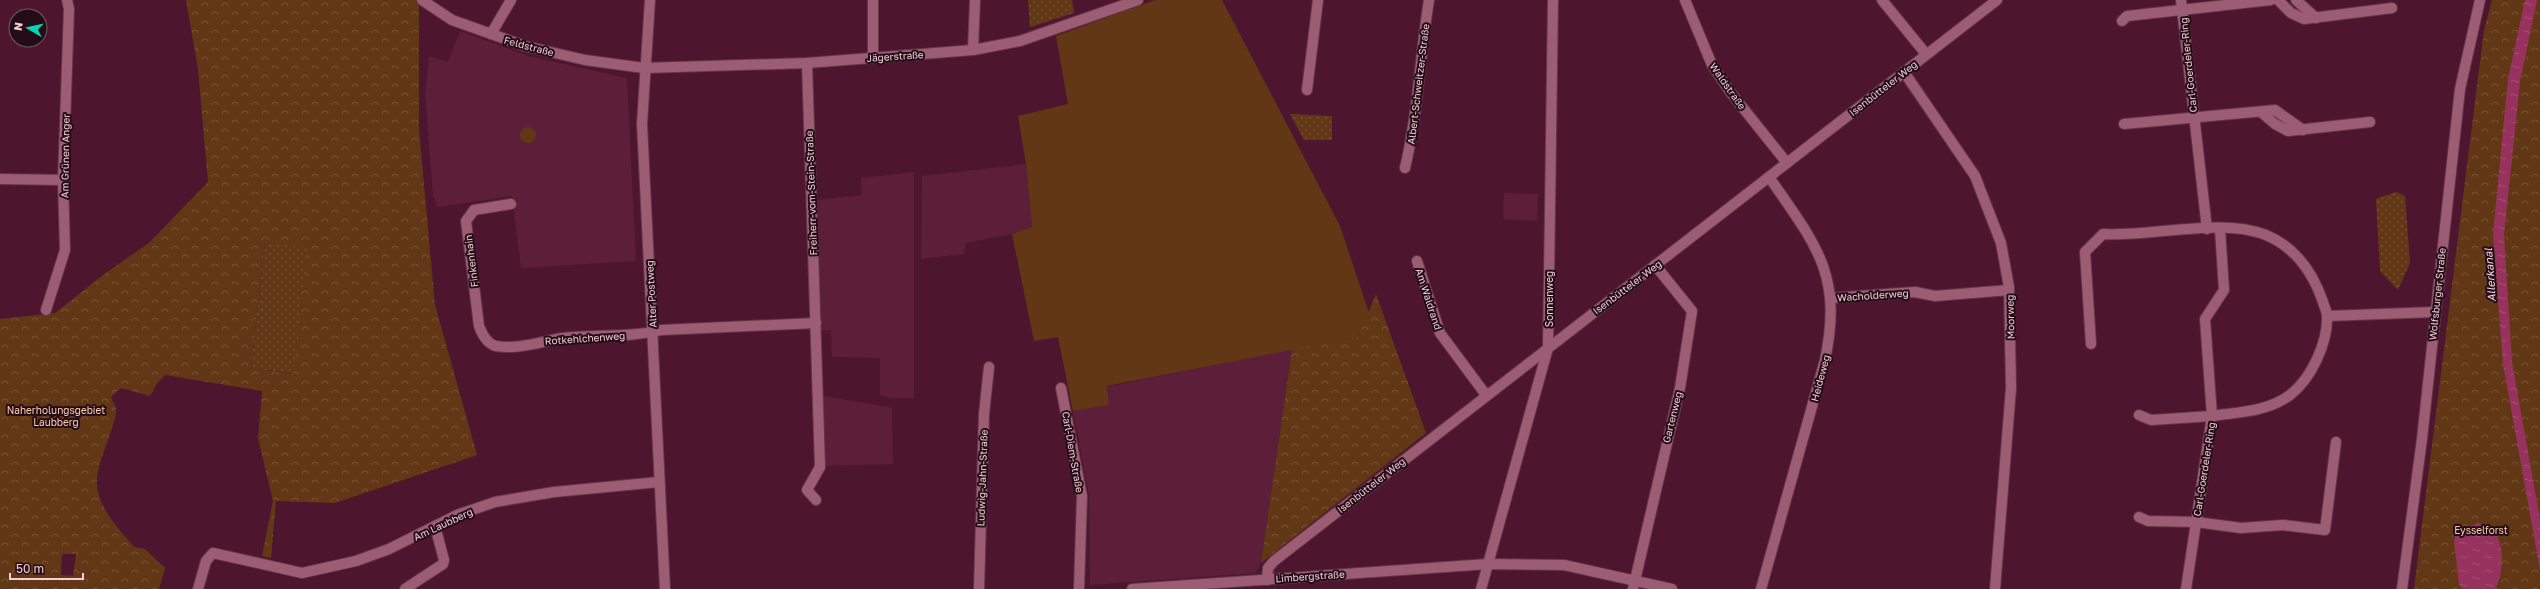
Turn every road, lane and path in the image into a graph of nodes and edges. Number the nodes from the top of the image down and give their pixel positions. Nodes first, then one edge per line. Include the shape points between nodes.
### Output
1 (67, 0) edge
2 (422, 0) edge
3 (511, 0) edge
4 (650, 0) edge
5 (873, 0) edge
6 (975, 0) edge
7 (1138, 0) edge
8 (1318, 0) edge
9 (1429, 0) edge
10 (1553, 0) edge
11 (1685, 0) edge
12 (1882, 0) edge
13 (1997, 0) edge
14 (2181, 0) edge
15 (2271, 0) edge
16 (2278, 0) edge
17 (2296, 0) edge
18 (2480, 0) edge
19 (2392, 8) dead end
20 (2182, 11) junction
21 (2316, 18) junction
22 (2122, 21) dead end
23 (491, 34) junction
24 (973, 50) junction
25 (1926, 54) junction
26 (873, 57) junction
27 (807, 63) junction
28 (644, 68) junction
29 (1904, 72) junction
30 (1308, 90) dead end
31 (2194, 118) junction
32 (2370, 122) dead end
33 (2124, 124) dead end
34 (1787, 163) junction
35 (1405, 168) dead end
36 (1769, 177) junction
37 (0, 179) edge
38 (63, 180) junction
39 (511, 204) dead end
40 (2207, 229) junction
41 (2220, 229) junction
42 (1417, 261) dead end
43 (1655, 265) junction
44 (2009, 290) junction
45 (1831, 298) junction
46 (46, 310) dead end
47 (2434, 312) junction
48 (2327, 316) junction
49 (816, 322) junction
50 (652, 332) junction
51 (2091, 344) dead end
52 (494, 346) joint
53 (1548, 348) junction
54 (989, 367) dead end
55 (1061, 388) dead end
56 (1486, 395) junction
57 (2139, 415) dead end
58 (2212, 416) junction
59 (2336, 442) dead end
60 (659, 482) junction
61 (816, 500) dead end
62 (2139, 517) dead end
63 (2196, 522) junction
64 (435, 526) junction
65 (1488, 564) junction
66 (1267, 580) junction
67 (1634, 584) edge
68 (1206, 586) edge
69 (198, 589) edge
70 (405, 589) edge
71 (665, 589) edge
72 (979, 589) edge
73 (1079, 589) edge
74 (1132, 589) edge
75 (1481, 589) edge
76 (1672, 589) edge
77 (1761, 589) edge
78 (1995, 589) edge
79 (2186, 589) edge
80 (2402, 589) edge

1 - 38 street, Am Grünen Anger via 69,9
2 - 23 street, Feldstraße via 452,20
3 - 23 street
4 - 28 street, Alter Postweg
5 - 26 street
6 - 24 street
7 - 24 street, Jägerstraße via 1027,38
8 - 30 street
9 - 35 street, Albert-Schweitzer-Straße
10 - 53 street, Sonnenweg
11 - 34 street, Waldstraße via 1712,65
12 - 25 street
13 - 25 street, Isenbütteler Weg
14 - 20 street, Carl-Goerdeler-Ring
15 - 20 street
16 - 21 street via 2291,13 2304,19
17 - 21 street
18 - 47 street, Wolfsburger Straße via 2460,89
19 - 21 street
20 - 22 street, Carl-Goerdeler-Ring via 2127,16
20 - 31 street, Carl-Goerdeler-Ring
23 - 28 street, Feldstraße via 525,46 574,57
24 - 26 street, Jägerstraße
25 - 29 street, Isenbütteler Weg
26 - 27 street, Jägerstraße
27 - 28 street, Jägerstraße
27 - 49 street, Freiherr-vom-Stein-Straße
28 - 50 street, Alter Postweg via 642,124
29 - 34 street, Isenbütteler Weg
29 - 44 street, Moorweg via 1975,176 2001,243
31 - 32 street via 2275,110 2303,130
31 - 33 street, Carl-Goerdeler-Ring
31 - 40 street, Carl-Goerdeler-Ring
34 - 36 street, Isenbütteler Weg
36 - 43 street, Isenbütteler Weg
36 - 45 street, Heideweg via 1819,254 1826,268
37 - 38 street
38 - 46 street, Am Grünen Anger via 65,250
39 - 52 street, Finkenhain via 474,210 466,221 478,326 484,338
40 - 41 street
40 - 51 street via 2104,234 2085,252
41 - 48 street via 2250,230 2266,235 2298,256 2311,273
41 - 58 street, Carl-Goerdeler-Ring via 2224,290 2205,320
42 - 56 street, Am Waldrand via 1440,333
43 - 53 street, Isenbütteler Weg
43 - 67 street, Gartenweg via 1692,311 1680,388
44 - 45 street, Wacholderweg via 1935,296 1915,292
44 - 78 street, Moorweg via 2011,388
45 - 77 street, Heideweg via 1830,338 1825,360
47 - 48 street
47 - 80 street, Wolfsburger Straße via 2422,439
48 - 58 street, Carl-Goerdeler-Ring via 2321,348 2313,368 2306,381 2289,396 2267,409
49 - 50 street
49 - 61 street, Freiherr-vom-Stein-Straße via 820,467 808,490
50 - 52 street, Rotkehlchenweg
50 - 60 street, Alter Postweg
53 - 56 street, Isenbütteler Weg
53 - 65 street, Sonnenweg
54 - 72 street, Ludwig-Jahn-Straße via 984,414
55 - 73 street, Carl-Diem-Straße via 1082,496
56 - 66 street, Isenbütteler Weg via 1274,561 1268,568
57 - 58 street, Carl-Goerdeler-Ring via 2151,420
58 - 63 street, Carl-Goerdeler-Ring
59 - 63 street via 2326,530 2283,525 2241,528
60 - 64 street, Am Laubberg via 554,492 495,502
60 - 71 street, Alter Postweg
62 - 63 street, Carl-Goerdeler-Ring via 2148,521
63 - 79 street, Carl-Goerdeler-Ring
64 - 69 street, Am Laubberg via 389,548 356,560 302,573 213,553 206,561
64 - 70 street via 443,564
65 - 66 street, Limbergstraße
65 - 67 street, Limbergstraße via 1564,565
65 - 75 street, Sonnenweg
66 - 68 street, Limbergstraße
67 - 76 street, Limbergstraße
68 - 74 street, Limbergstraße

